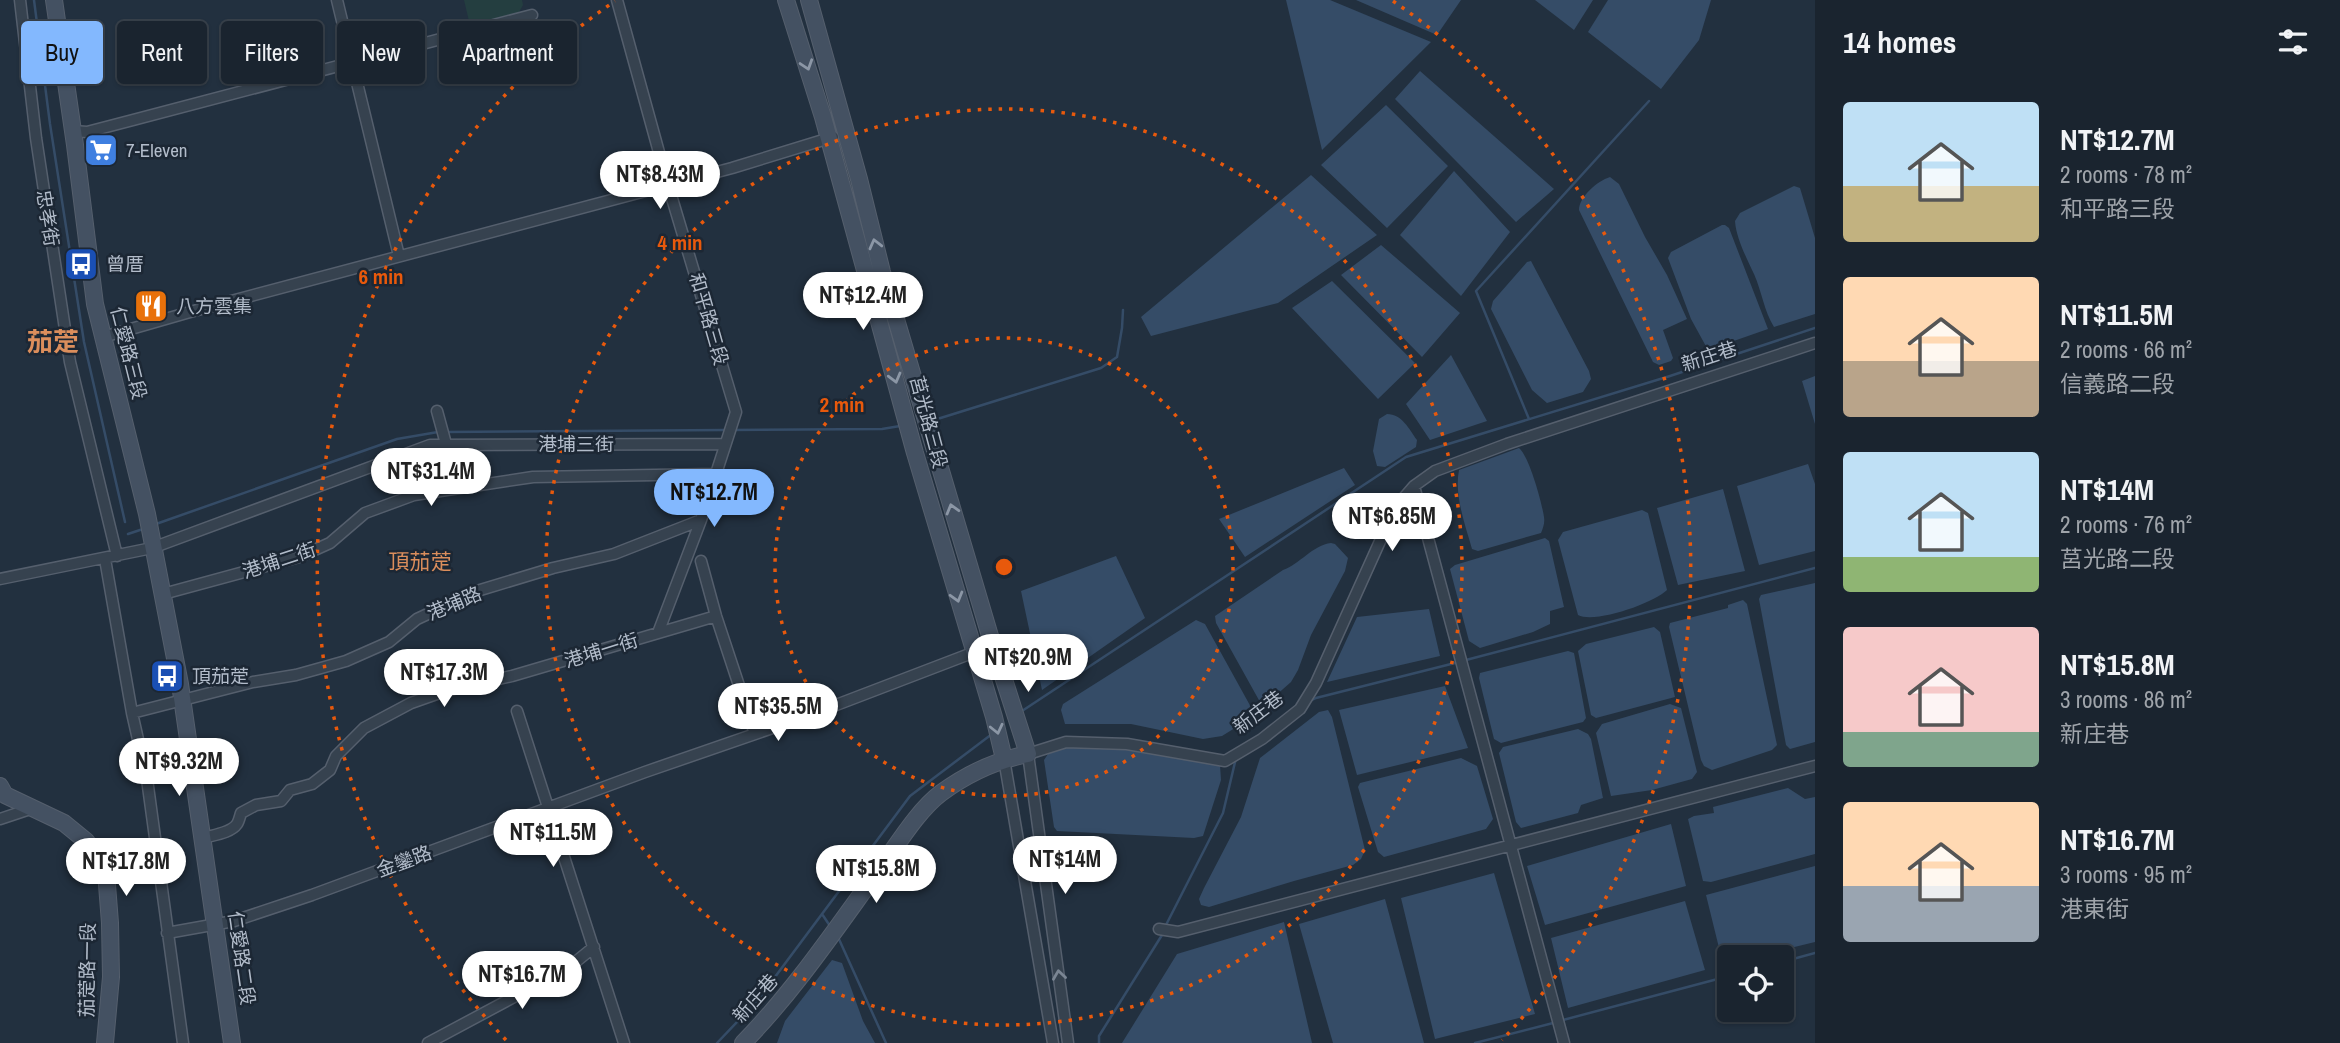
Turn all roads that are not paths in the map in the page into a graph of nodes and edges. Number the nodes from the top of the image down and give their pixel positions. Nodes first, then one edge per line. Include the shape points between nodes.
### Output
1 (20, 0) edge
2 (54, 0) edge
3 (337, 0) edge
4 (617, 0) edge
5 (786, 0) edge
6 (809, 0) edge
7 (532, 15) dead end
8 (342, 21) edge
9 (425, 42) edge
10 (337, 65) edge
11 (358, 84) edge
12 (73, 131) junction
13 (846, 134) junction
14 (829, 138) junction
15 (668, 185) junction
16 (399, 256) junction
17 (103, 337) junction
18 (1815, 343) edge
19 (437, 411) dead end
20 (724, 443) junction
21 (445, 445) junction
22 (717, 474) junction
23 (1414, 486) junction
24 (458, 488) junction
25 (701, 520) junction
26 (152, 548) junction
27 (117, 556) junction
28 (105, 559) junction
29 (701, 561) dead end
30 (0, 579) edge
31 (163, 594) junction
32 (716, 616) junction
33 (659, 633) junction
34 (993, 645) junction
35 (974, 654) junction
36 (183, 701) junction
37 (517, 711) dead end
38 (132, 713) junction
39 (755, 734) junction
40 (1028, 754) junction
41 (1004, 759) junction
42 (1815, 766) edge
43 (0, 786) edge
44 (550, 807) junction
45 (33, 808) junction
46 (0, 819) edge
47 (204, 838) junction
48 (1509, 846) junction
49 (216, 924) junction
50 (1161, 929) dead end
51 (167, 933) junction
52 (594, 947) junction
53 (105, 1043) edge
54 (183, 1043) edge
55 (233, 1043) edge
56 (428, 1043) edge
57 (624, 1043) edge
58 (743, 1043) edge
59 (1053, 1043) edge
60 (1068, 1043) edge
61 (1564, 1043) edge

1 - 27 street, 忠孝街 via 70,362
2 - 12 street, 仁愛路三段
3 - 8 street
4 - 15 street, 和平路三段
5 -> 14 street, 莒光路三段
6 - 13 street, 莒光路三段
7 - 9 street
10 - 12 street via 86,132
11 - 16 street
12 - 17 street, 仁愛路三段
13 - 14 street
34 -> 13 street, 莒光路三段 via 882,272
14 - 15 street
14 -> 35 street, 莒光路三段
15 - 16 street
15 - 20 street, 和平路三段 via 736,412
16 - 17 street
17 - 26 street, 仁愛路三段
18 - 23 street, 新庄巷 via 1507,444 1435,471
19 - 21 street
20 - 21 street, 港埔三街
20 - 22 street, 和平路三段
21 - 24 street
21 - 26 street, 港埔三街 via 430,445
22 - 24 street, 港埔二街 via 533,477
22 - 25 street, 和平路三段
23 - 40 street, 新庄巷 via 1395,509 1316,683 1300,709 1262,739 1225,761 1126,744 1066,742
23 - 48 street
24 - 31 street, 港埔二街 via 414,495 365,513 330,543 291,560
25 - 33 street, 和平路三段
25 - 36 street, 港埔路 via 614,554 477,591 417,619 389,642 346,661
26 - 27 street, 港埔三街
26 - 31 street, 仁愛路二段
27 - 28 street, 港埔三街
28 - 30 street, 港埔三街
28 - 38 street
29 - 32 street
31 - 36 street, 仁愛路二段
32 - 33 street, 港埔一街
32 - 39 street
33 - 47 street, 港埔一街 via 411,704 364,728 336,756 330,770 312,784 290,790 281,801 256,805 241,813 233,827
34 - 35 street, 金鑾路
34 - 40 street, 莒光路三段
35 - 39 street, 金鑾路
35 -> 41 street, 莒光路三段
36 - 38 street, 港埔路
36 - 47 street, 仁愛路二段
37 - 44 street
38 - 51 street via 147,779
39 - 44 street, 金鑾路
40 - 41 street, 新庄巷
60 -> 40 street
41 - 58 street, 新庄巷 via 939,794 785,996
41 - 59 street
42 - 48 street
43 - 45 street, 茄萣路一段 via 5,795
44 - 49 street, 金鑾路 via 312,895
44 - 52 street
45 - 46 street
45 - 53 street, 茄萣路一段 via 64,823 86,841 106,872 111,977
47 - 49 street, 仁愛路二段
48 - 50 street via 1178,932
48 - 61 street
49 - 51 street, 金鑾路
49 - 55 street, 仁愛路二段
51 - 54 street
52 - 56 street via 568,968
52 - 57 street

